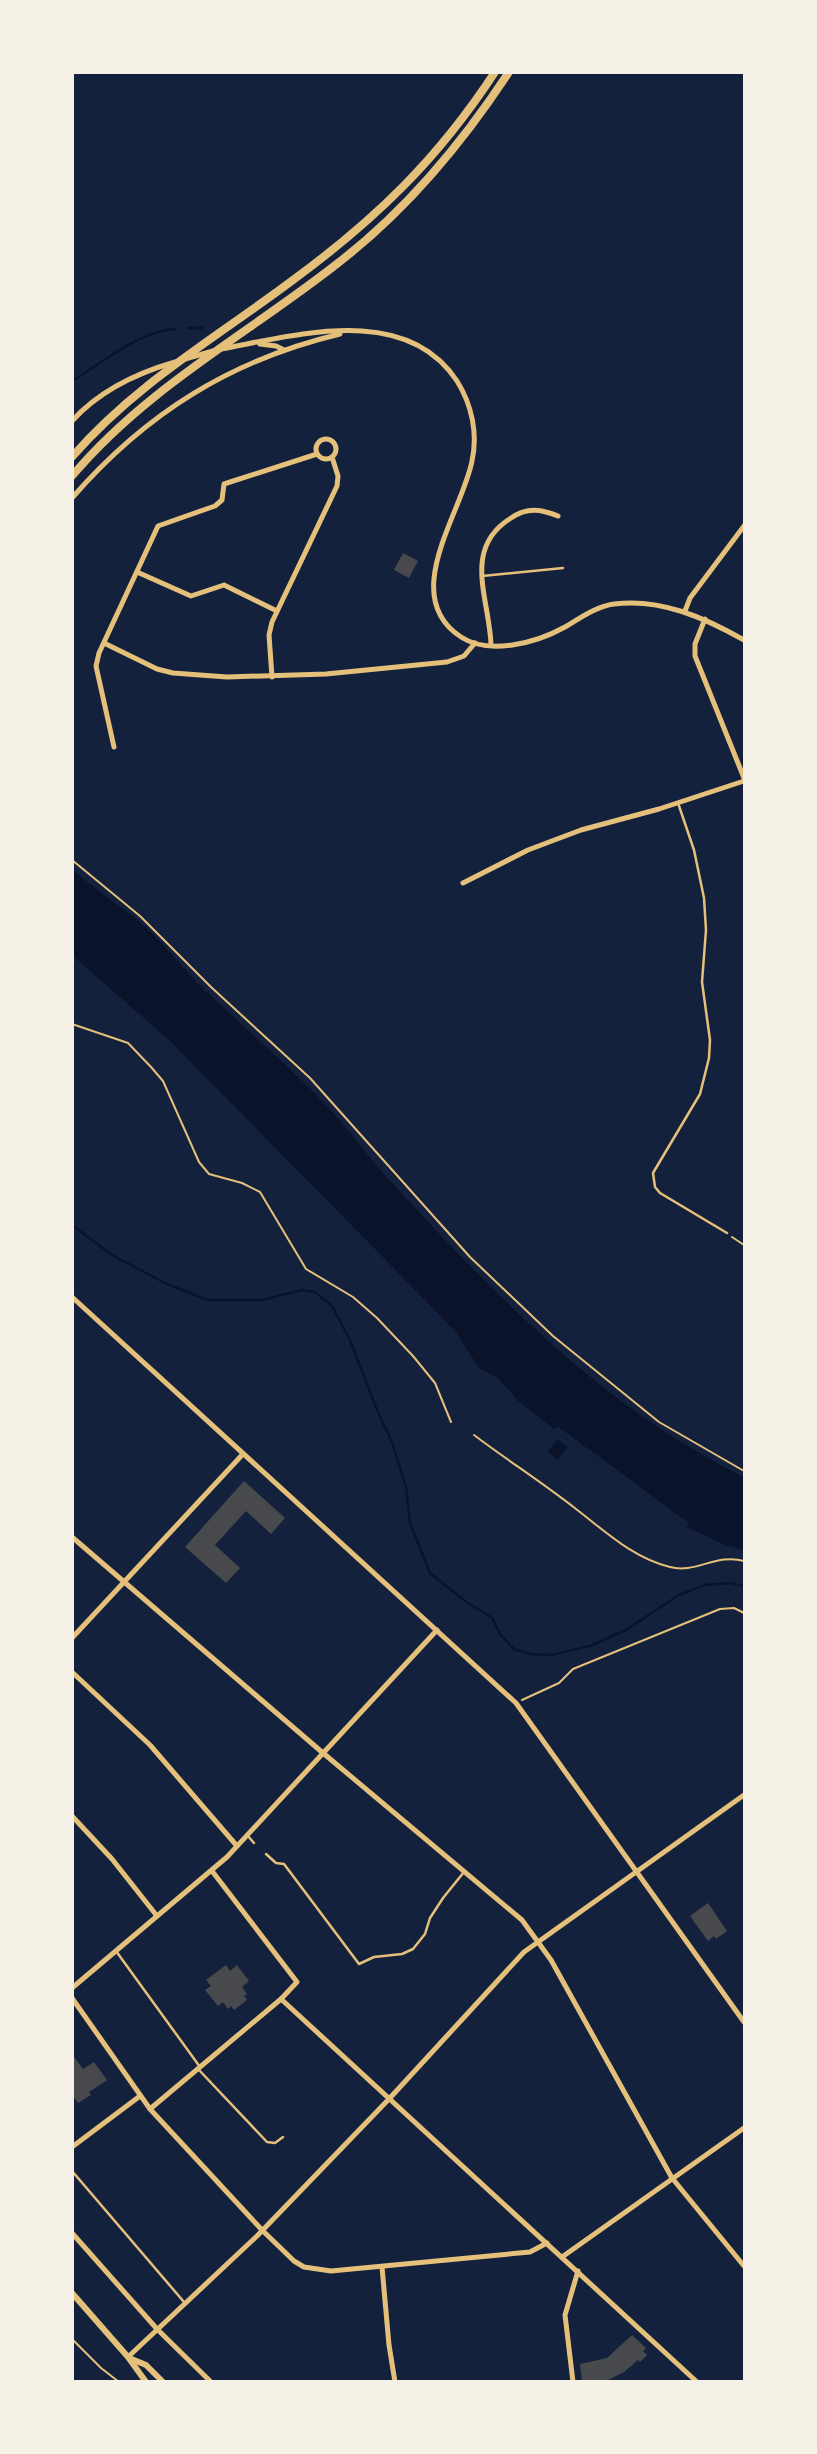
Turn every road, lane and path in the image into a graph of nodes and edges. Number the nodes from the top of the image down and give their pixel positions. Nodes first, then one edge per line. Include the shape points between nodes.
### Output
1 (495, 72) edge
2 (509, 72) edge
3 (351, 332) junction
4 (247, 344) junction
5 (284, 350) junction
6 (72, 421) edge
7 (317, 454) junction
8 (72, 457) edge
9 (332, 457) junction
10 (72, 476) edge
11 (72, 498) edge
12 (558, 516) dead end
13 (744, 526) edge
14 (563, 568) dead end
15 (137, 572) junction
16 (481, 576) junction
17 (277, 611) junction
18 (684, 611) junction
19 (705, 619) junction
20 (744, 640) edge
21 (475, 643) junction
22 (104, 644) junction
23 (491, 645) junction
24 (272, 676) junction
25 (114, 747) dead end
26 (744, 779) edge
27 (678, 803) junction
28 (72, 860) edge
29 (463, 884) dead end
30 (72, 1024) edge
31 (727, 1233) joint
32 (744, 1245) edge
33 (72, 1297) edge
34 (451, 1422) dead end
35 (474, 1435) dead end
36 (243, 1454) junction
37 (744, 1471) edge
38 (72, 1537) edge
39 (744, 1561) edge
40 (125, 1582) junction
41 (744, 1613) edge
42 (437, 1630) junction
43 (72, 1638) edge
44 (72, 1672) edge
45 (516, 1703) junction
46 (323, 1754) junction
47 (744, 1795) edge
48 (72, 1816) edge
49 (247, 1836) junction
50 (254, 1843) dead end
51 (237, 1846) junction
52 (266, 1854) dead end
53 (212, 1871) junction
54 (637, 1871) junction
55 (464, 1872) junction
56 (157, 1916) junction
57 (538, 1940) junction
58 (116, 1951) junction
59 (72, 1988) edge
60 (72, 1998) edge
61 (281, 1999) junction
62 (744, 2022) edge
63 (199, 2069) junction
64 (140, 2096) junction
65 (389, 2099) junction
66 (150, 2109) junction
67 (744, 2128) edge
68 (283, 2136) dead end
69 (72, 2147) edge
70 (72, 2171) edge
71 (672, 2178) junction
72 (262, 2230) junction
73 (72, 2233) edge
74 (547, 2243) junction
75 (562, 2257) junction
76 (744, 2266) edge
77 (382, 2267) junction
78 (578, 2271) junction
79 (72, 2293) edge
80 (185, 2304) junction
81 (157, 2330) junction
82 (72, 2340) edge
83 (128, 2357) junction
84 (119, 2382) edge
85 (146, 2382) edge
86 (163, 2382) edge
87 (211, 2382) edge
88 (395, 2382) edge
89 (573, 2382) edge
90 (697, 2382) edge

1 - 8 main road via 443,144 404,188 327,255 142,389
2 - 10 main road via 448,158 400,209 343,260 150,399
3 - 4 street via 318,333
3 - 5 street
3 - 21 street via 380,331 419,345 448,369 466,398 474,429 473,460 442,545 434,591 440,613 448,625 463,639
4 - 5 street via 263,344
4 - 6 street via 159,367 120,384
5 - 11 street via 217,378 165,411 137,433
7 - 9 street via 324,459
7 - 9 street via 319,442 330,439 336,446
7 - 15 street via 224,484 222,500 206,511 158,526
9 - 17 street via 338,476 337,486
12 - 16 street via 533,509 504,522 485,548
13 - 18 street via 690,598
14 - 16 lane
15 - 17 street via 191,596 224,586
15 - 22 street
16 - 23 street
17 - 24 street via 269,635
18 - 19 street
18 - 23 street via 614,604 536,638
19 - 20 street
19 - 26 street via 695,644 695,656
21 - 23 street
21 - 24 street via 464,656 447,662
22 - 24 street via 157,669 173,673
22 - 25 street via 96,666
26 - 27 street
27 - 29 street via 581,830 528,850
27 - 31 lane via 694,850 704,898 706,930 702,982 709,1049 700,1094 653,1173 660,1193
28 - 37 path via 140,916 210,987 310,1078 470,1257 553,1336 659,1422
30 - 34 path via 128,1043 162,1081 199,1162 208,1174 242,1183 260,1192 302,1263 317,1278 353,1297 413,1356 435,1383
31 - 32 path
33 - 36 street
35 - 39 path via 632,1553 684,1570 715,1560
36 - 40 street
36 - 42 street
38 - 40 street
40 - 43 street
40 - 46 street
41 - 45 path via 734,1608 720,1609 573,1669 559,1684
42 - 45 street
42 - 46 street
44 - 51 street via 150,1745
45 - 54 street
46 - 49 street
46 - 55 street
47 - 54 street
48 - 56 street via 112,1859
49 - 50 lane
49 - 51 street
51 - 53 street
52 - 55 lane via 276,1863 284,1864 360,1964 374,1957 402,1954 413,1949 425,1934 430,1918 443,1898
53 - 56 street
53 - 61 street via 295,1977 296,1986
54 - 57 street
54 - 62 street
55 - 57 street via 522,1920
56 - 58 street
57 - 65 street
57 - 71 street
58 - 59 street
58 - 63 lane
60 - 64 street
61 - 63 street
61 - 65 street
63 - 66 street
63 - 68 lane via 267,2142 275,2143
64 - 66 street
64 - 69 street
65 - 72 street
65 - 74 street
66 - 72 street
67 - 71 street
70 - 80 lane
71 - 75 street
71 - 76 street
72 - 77 street via 294,2261 311,2269 331,2271
72 - 80 street
73 - 81 street
74 - 75 street
74 - 77 street via 537,2250 514,2254
75 - 78 street
77 - 88 street
78 - 89 street via 565,2315
78 - 90 street
79 - 83 street
80 - 81 street
81 - 83 street
81 - 87 street
82 - 84 path
83 - 85 street
83 - 86 street via 146,2365

